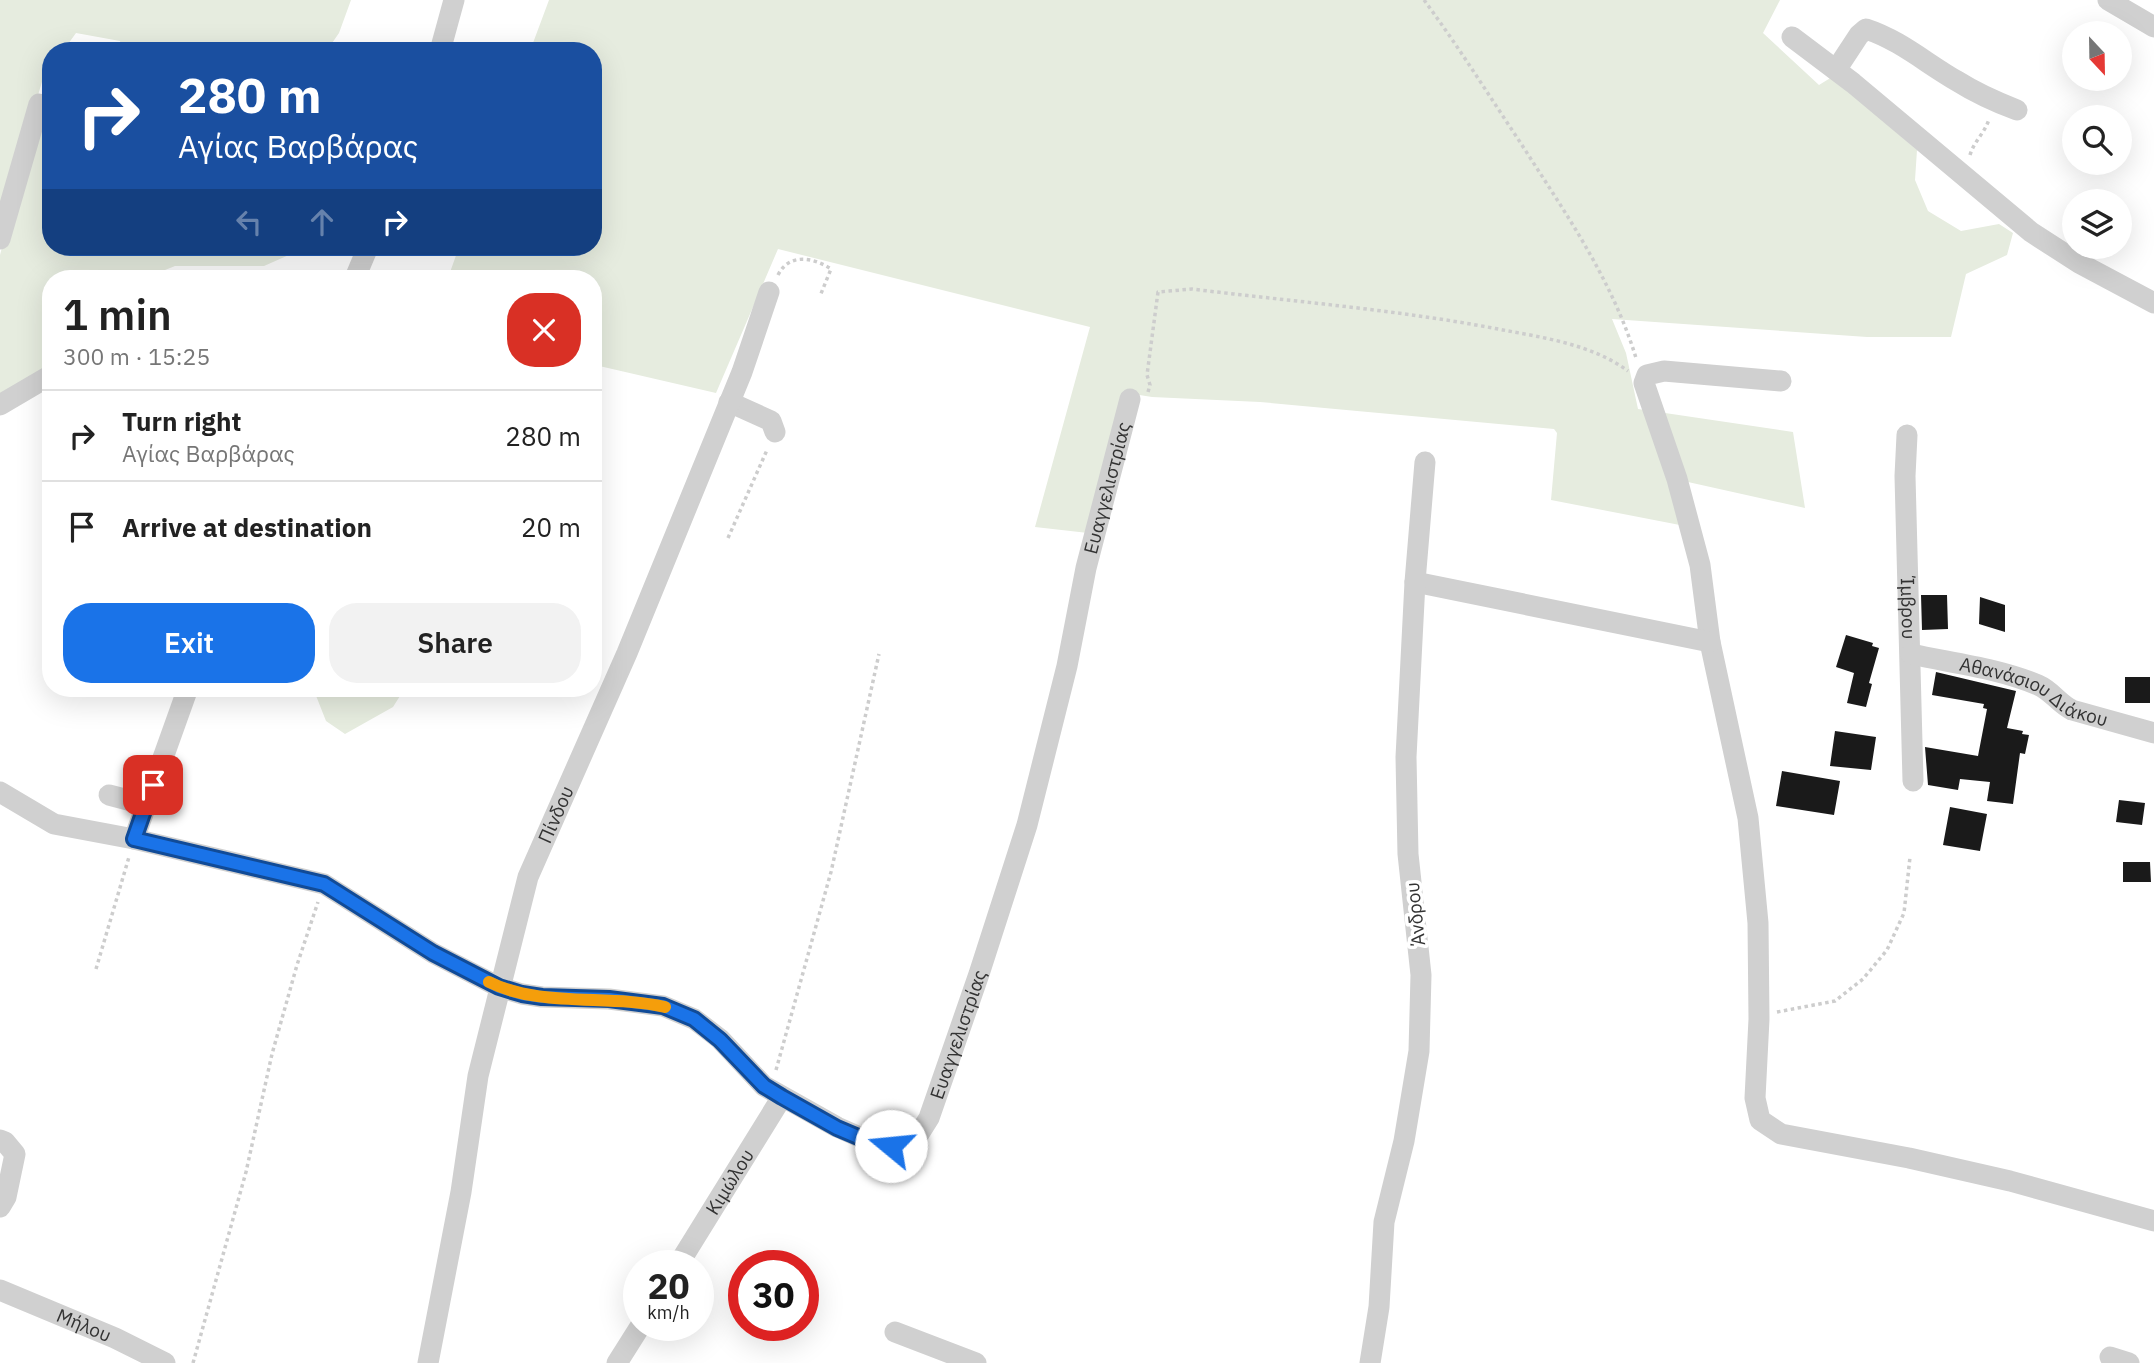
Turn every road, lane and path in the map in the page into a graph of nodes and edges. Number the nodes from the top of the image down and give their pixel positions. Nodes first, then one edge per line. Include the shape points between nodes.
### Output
1 (454, 0) edge
2 (1424, 0) edge
3 (2108, 0) edge
4 (2154, 27) edge
5 (1792, 37) dead end
6 (442, 42) edge
7 (1836, 70) junction
8 (1996, 102) junction
9 (38, 104) dead end
10 (2017, 110) dead end
11 (1966, 177) junction
12 (0, 239) edge
13 (769, 292) joint
14 (820, 296) dead end
15 (2154, 303) edge
16 (42, 380) edge
17 (1781, 381) dead end
18 (1644, 383) junction
19 (1130, 399) joint
20 (729, 402) junction
21 (0, 405) edge
22 (775, 432) joint
23 (1907, 435) dead end
24 (1424, 462) dead end
25 (728, 538) dead end
26 (1415, 582) junction
27 (1710, 642) junction
28 (879, 654) dead end
29 (1911, 654) junction
30 (185, 697) edge
31 (2154, 733) edge
32 (1913, 781) dead end
33 (0, 792) edge
34 (109, 795) dead end
35 (147, 805) junction
36 (134, 839) junction
37 (1910, 858) dead end
38 (324, 884) junction
39 (96, 969) dead end
40 (499, 987) junction
41 (1758, 1013) junction
42 (773, 1092) junction
43 (0, 1140) edge
44 (0, 1207) edge
45 (2154, 1222) edge
46 (686, 1250) edge
47 (0, 1290) edge
48 (895, 1332) dead end
49 (631, 1341) edge
50 (165, 1363) edge
51 (193, 1363) edge
52 (428, 1363) edge
53 (617, 1363) edge
54 (976, 1363) edge
55 (1370, 1363) edge

1 - 6 street
2 - 18 path via 1578,233 1629,333
3 - 4 street
5 - 7 street
7 - 8 street via 1866,29
7 - 11 street
8 - 10 street
8 - 11 path via 1987,128 1973,145
9 - 12 street
11 - 15 street via 2031,232
13 - 14 path via 783,265 796,258 831,269
13 - 20 street, Πίνδου
16 - 21 street
17 - 18 street via 1664,370 1647,375
18 - 19 path via 1611,358 1558,341 1446,319 1192,289 1158,292 1147,375 1150,385 1147,394
18 - 27 street via 1700,565
19 - 42 street, Ευαγγελιστρίας via 1027,825 929,1118 917,1137 905,1145 891,1146 837,1128
20 - 22 street via 771,421
20 - 40 street, Πίνδου via 627,653 528,877
22 - 25 path
23 - 29 street, Ίμβρου
24 - 26 street, Άνδρου
26 - 27 street
26 - 55 street, Άνδρου via 1406,757 1408,854 1421,975 1419,1051 1384,1222
27 - 41 street via 1748,818 1758,923
28 - 42 path via 831,872
29 - 31 street, Αθανάσιου Διάκου via 2017,677 2046,689 2072,710
29 - 32 street, Ίμβρου
30 - 35 street
33 - 36 street, Ευαγγελιστρίας via 54,824
34 - 35 street
35 - 36 street
36 - 38 street, Ευαγγελιστρίας
36 - 39 path
37 - 41 path via 1903,912 1887,950 1863,979 1835,1001
38 - 40 street, Ευαγγελιστρίας via 433,953
38 - 51 path via 272,1054 246,1172
40 - 42 street, Ευαγγελιστρίας via 542,997 663,1006 703,1026
40 - 52 street, Πίνδου via 478,1076
41 - 45 street via 1755,1098 1760,1120 1781,1134 1998,1178
42 - 46 street, Κιμώλου
43 - 44 street via 15,1154
47 - 50 street, Μήλου
48 - 54 street
49 - 53 street

